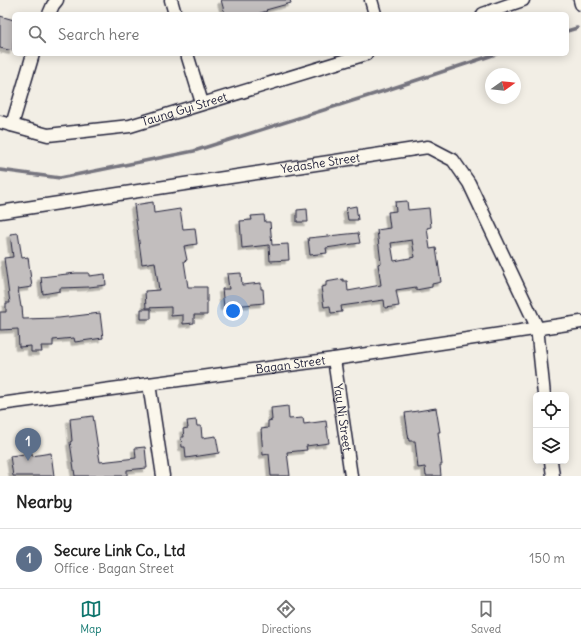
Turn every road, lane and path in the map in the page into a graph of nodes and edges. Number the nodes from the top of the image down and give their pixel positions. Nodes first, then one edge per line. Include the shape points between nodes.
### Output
1 (57, 0) edge
2 (171, 0) edge
3 (371, 0) edge
4 (523, 0) edge
5 (580, 0) edge
6 (581, 4) edge
7 (50, 12) edge
8 (174, 12) edge
9 (374, 12) edge
10 (489, 12) edge
11 (32, 56) edge
12 (188, 56) edge
13 (359, 56) edge
14 (202, 103) junction
15 (6, 124) edge
16 (0, 212) edge
17 (581, 322) edge
18 (537, 327) junction
19 (334, 359) junction
20 (149, 384) junction
21 (544, 392) edge
22 (0, 404) edge
23 (551, 464) edge
24 (163, 476) edge
25 (351, 476) edge
26 (553, 476) edge

1 - 7 street
2 - 8 street
3 - 9 street
4 - 10 street
5 - 6 street
11 - 15 street
12 - 14 street
13 - 14 street, Taung Gyi Street
14 - 15 street, Taung Gyi Street via 130,126 48,135
16 - 18 street, Yedashe Street via 428,147 453,160 469,183
17 - 18 street, Bagan Street
18 - 19 street, Bagan Street
18 - 21 street, Yedashe Street
19 - 20 street, Bagan Street
19 - 25 street, Yay Ni Street
20 - 22 street, Bagan Street
20 - 24 street
23 - 26 street

